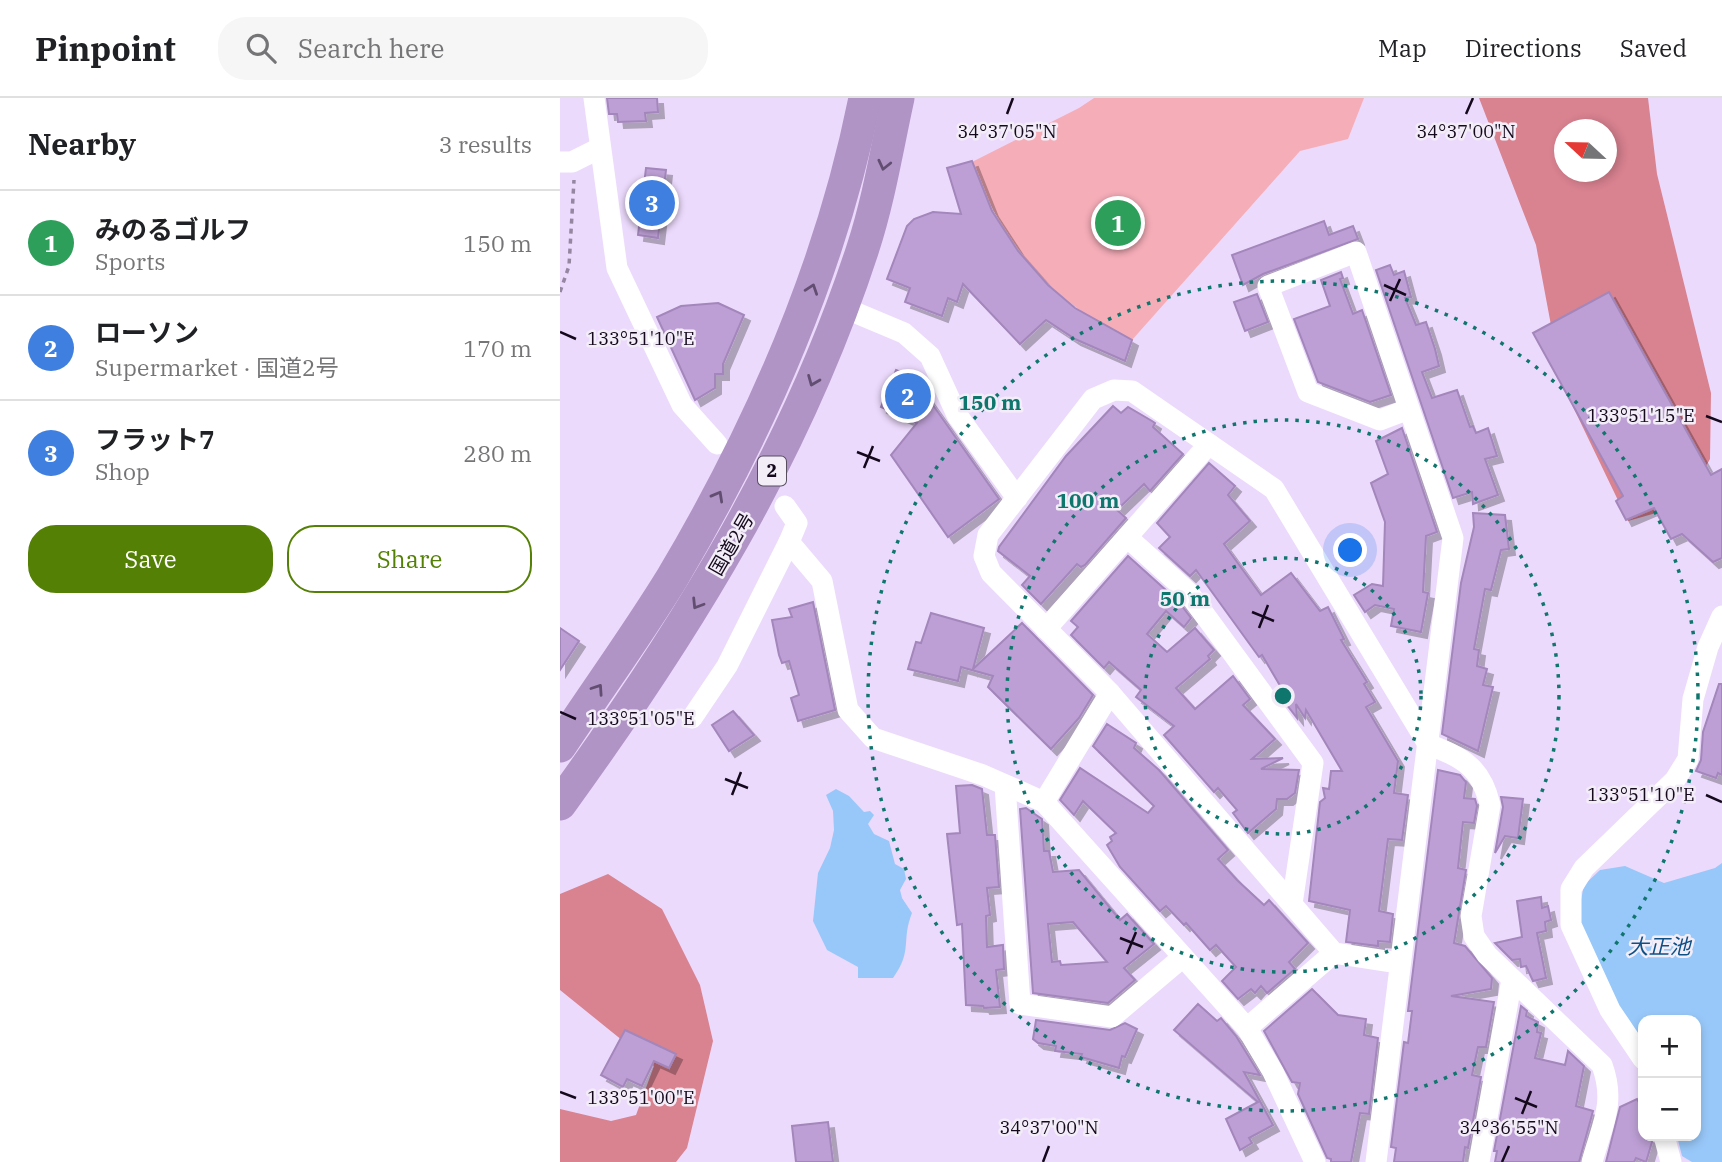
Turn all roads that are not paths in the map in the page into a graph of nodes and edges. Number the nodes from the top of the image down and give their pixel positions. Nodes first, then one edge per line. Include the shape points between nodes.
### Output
1 (594, 98) edge
2 (865, 98) edge
3 (898, 98) edge
4 (600, 148) junction
5 (568, 161) edge
6 (842, 307) junction
7 (1409, 409) junction
8 (717, 444) dead end
9 (1209, 444) junction
10 (1017, 498) junction
11 (785, 506) dead end
12 (1127, 537) junction
13 (789, 542) junction
14 (1722, 616) edge
15 (1046, 629) junction
16 (1110, 693) junction
17 (692, 718) dead end
18 (1428, 744) junction
19 (560, 746) edge
20 (1005, 785) junction
21 (1044, 802) junction
22 (560, 804) edge
23 (1292, 904) junction
24 (1334, 953) junction
25 (1183, 957) junction
26 (1399, 963) junction
27 (1512, 979) junction
28 (1247, 1028) junction
29 (1638, 1052) edge
30 (1665, 1141) edge
31 (1315, 1162) edge
32 (1376, 1162) edge
33 (1479, 1162) edge
34 (1592, 1162) edge
35 (1671, 1162) edge

1 - 4 street
19 -> 2 highway, 国道2号 / 2 via 671,580 764,405 799,327 825,250
3 -> 6 highway, 国道2号 / 2 via 864,245
4 - 5 street
4 - 8 street via 617,268 682,405
6 - 10 street via 904,333 930,356 957,415
6 -> 22 highway, 国道2号 / 2 via 803,406 762,491 648,681
7 - 7 street via 1356,252 1268,286 1308,392 1380,420
7 - 18 street via 1453,538
9 - 10 street via 1132,391 1114,390 1093,399
9 - 12 street
9 - 18 street via 1274,489
10 - 15 street via 988,535 984,556 991,573
11 - 13 street via 797,523
12 - 15 street
12 - 23 street via 1188,592 1313,763
13 - 17 street via 727,666
13 - 20 street via 822,581 848,710 859,725 873,738
14 - 29 street via 1693,699 1688,759 1675,780 1584,868 1571,889 1572,925 1610,1010
15 - 16 street
16 - 21 street
16 - 23 street
18 - 26 street
18 - 27 street via 1470,764 1486,788 1490,805 1471,916 1474,936
20 - 21 street
20 - 25 street via 1020,1004 1112,1017
21 - 25 street
23 - 24 street
24 - 26 street
24 - 28 street
25 - 28 street
26 - 32 street
27 - 33 street
27 - 34 street via 1602,1065 1610,1087
28 - 31 street
30 - 35 street

